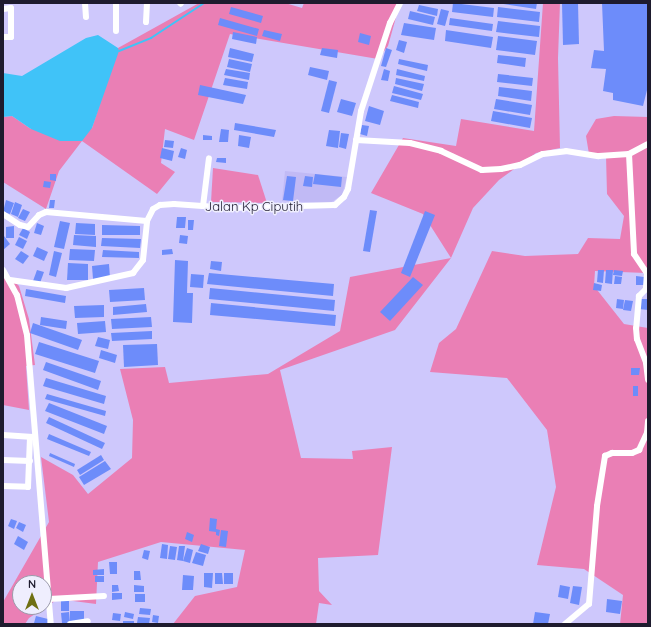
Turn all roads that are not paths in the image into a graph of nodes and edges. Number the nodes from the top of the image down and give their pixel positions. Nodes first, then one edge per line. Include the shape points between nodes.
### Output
1 (85, 3) edge
2 (116, 3) edge
3 (147, 3) edge
4 (400, 3) edge
5 (3, 9) edge
6 (86, 17) dead end
7 (146, 22) dead end
8 (116, 31) dead end
9 (3, 37) edge
10 (356, 140) junction
11 (648, 144) edge
12 (629, 154) junction
13 (209, 158) dead end
14 (203, 206) junction
15 (3, 214) edge
16 (147, 221) junction
17 (3, 270) edge
18 (10, 280) junction
19 (648, 380) edge
20 (648, 421) edge
21 (3, 435) edge
22 (33, 437) junction
23 (3, 460) edge
24 (30, 461) junction
25 (3, 486) edge
26 (47, 575) edge
27 (104, 596) dead end
28 (52, 599) edge
29 (88, 621) dead end
30 (70, 624) edge
31 (565, 624) edge

1 - 6 street
2 - 8 street
3 - 7 street
4 - 10 street, Jalan Kp Ciputih via 390,23 361,110
5 - 9 street via 12,8 11,37
10 - 12 street via 410,143 441,151 482,170 507,168 543,154 566,151 599,156
10 - 14 street, Jalan Kp Ciputih via 348,189 335,205 231,208
11 - 12 street
12 - 19 street via 634,254 647,272 646,289 639,296 636,328
13 - 14 street
14 - 16 street, Jalan Kp Ciputih via 160,205 153,209
15 - 16 street via 28,227 39,215 46,212
16 - 18 street via 143,260 133,273 66,288
17 - 18 street
18 - 22 street via 17,295 27,335
20 - 31 street via 647,433 639,450 605,456 597,506 590,604
21 - 22 street
22 - 24 street
22 - 26 street
23 - 24 street
24 - 25 street via 28,487
27 - 28 street
29 - 30 street

